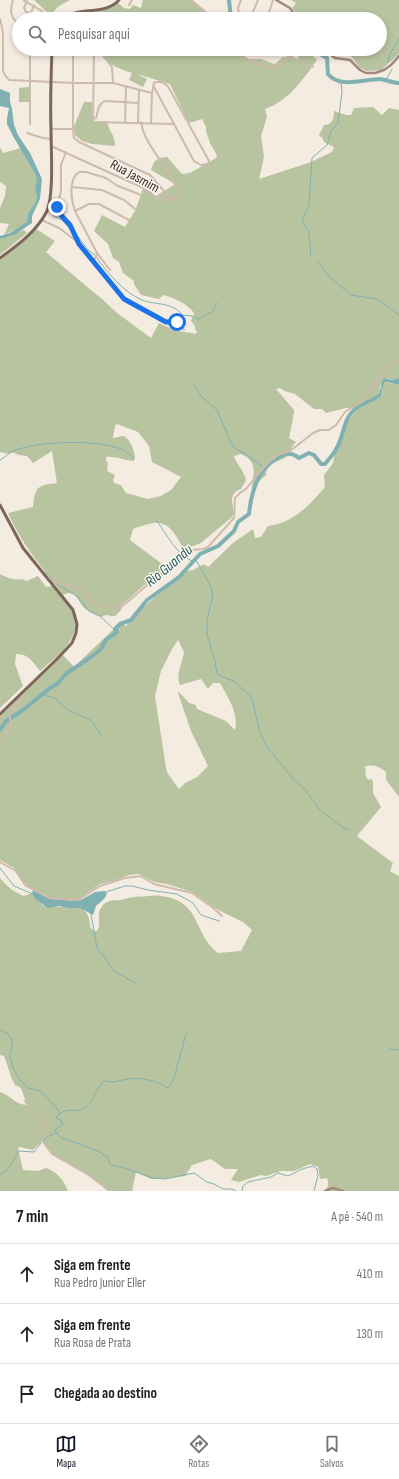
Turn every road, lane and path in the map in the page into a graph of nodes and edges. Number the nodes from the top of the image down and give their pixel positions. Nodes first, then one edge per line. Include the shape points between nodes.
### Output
1 (13, 0) edge
2 (23, 0) edge
3 (119, 0) edge
4 (132, 0) edge
5 (191, 0) edge
6 (241, 0) edge
7 (258, 0) edge
8 (273, 0) edge
9 (276, 0) edge
10 (27, 2) junction
11 (34, 5) junction
12 (129, 5) dead end
13 (12, 12) edge
14 (26, 12) edge
15 (31, 12) edge
16 (42, 12) edge
17 (77, 12) edge
18 (206, 12) edge
19 (238, 12) edge
20 (253, 12) edge
21 (269, 12) edge
22 (293, 12) edge
23 (0, 19) edge
24 (30, 56) edge
25 (52, 56) edge
26 (73, 56) edge
27 (94, 56) edge
28 (103, 56) edge
29 (242, 56) edge
30 (289, 56) edge
31 (289, 56) edge
32 (332, 56) edge
33 (399, 56) edge
34 (313, 67) dead end
35 (31, 81) junction
36 (51, 82) junction
37 (74, 83) junction
38 (93, 83) junction
39 (113, 83) junction
40 (126, 86) junction
41 (154, 88) junction
42 (139, 90) junction
43 (152, 93) junction
44 (126, 103) junction
45 (138, 104) junction
46 (93, 120) junction
47 (126, 122) junction
48 (140, 122) junction
49 (151, 123) junction
50 (30, 124) dead end
51 (174, 124) junction
52 (51, 129) junction
53 (73, 129) junction
54 (27, 133) dead end
55 (51, 139) junction
56 (51, 146) junction
57 (66, 152) junction
58 (72, 187) junction
59 (140, 195) dead end
60 (171, 199) junction
61 (135, 209) dead end
62 (75, 211) junction
63 (42, 220) junction
64 (129, 220) dead end
65 (79, 244) junction
66 (97, 253) junction
67 (0, 258) edge
68 (92, 260) junction
69 (110, 270) dead end
70 (184, 330) dead end
71 (399, 359) edge
72 (0, 505) edge
73 (50, 581) junction
74 (23, 692) junction
75 (0, 714) edge
76 (0, 742) edge
77 (0, 862) edge
78 (222, 916) dead end
79 (25, 1101) dead end
80 (110, 1191) edge
81 (325, 1191) edge
82 (343, 1191) edge

1 - 13 street
2 - 10 street
3 - 17 main road via 108,8
4 - 12 street
5 - 18 street
6 - 19 street
7 - 20 street
8 - 21 street
9 - 22 street
10 - 11 street
10 - 14 street via 24,8
11 - 15 street
11 - 16 street
23 - 35 street via 3,32 4,76 13,81
24 - 35 street
25 - 36 main road
26 - 37 street
27 - 38 street
28 - 39 street via 112,67
29 - 30 street via 268,68 279,65
31 - 34 street
32 - 33 street via 350,60 366,73 380,72 388,68
35 - 36 street
35 - 50 street
36 - 37 street
36 - 52 main road
37 - 38 street
37 - 53 street
38 - 39 street
38 - 46 street
39 - 40 street
40 - 42 street
40 - 44 street
41 - 43 street
41 - 51 street
41 - 51 street via 156,82 168,86 209,161 208,165 195,162
42 - 43 street
42 - 45 street
43 - 49 street
44 - 45 street
44 - 46 street via 102,102
44 - 47 street
45 - 48 street
46 - 47 street
47 - 48 street
48 - 49 street
48 - 60 street, Rua Jasmim via 145,135 175,184 178,194
49 - 51 street
52 - 53 street
52 - 55 main road
53 - 60 street via 73,136 79,142 150,175
54 - 55 street
55 - 56 main road
56 - 57 street, Rua Jasmim
56 - 63 main road via 50,199
57 - 60 street, Rua Jasmim via 140,187 161,201
57 - 65 street via 61,165 62,191 57,207
58 - 59 street via 77,174 86,172 106,178
58 - 61 street via 102,190 124,200
58 - 62 street
62 - 64 street via 89,204 103,205
62 - 66 street
63 - 65 street via 59,228
63 - 67 main road via 21,242
65 - 68 street
66 - 68 street
66 - 69 street
68 - 70 street via 124,299 168,322 177,322
71 - 73 street via 380,374 362,402 345,412 336,425 329,430 316,432 290,451 273,458 247,488 236,496 234,518 214,541 206,548 192,550 183,555 172,571 154,579 122,606 103,606 93,602 84,591
72 - 73 main road via 23,548
73 - 74 main road via 73,610 77,624 76,633 72,643
74 - 75 main road
74 - 76 street via 23,698 9,713 11,724
77 - 78 street via 16,871 25,885 50,898 78,900 100,886 141,876 154,884 192,893
79 - 80 street via 42,1120 44,1127 40,1138 52,1154 92,1177
81 - 82 street via 333,1188

